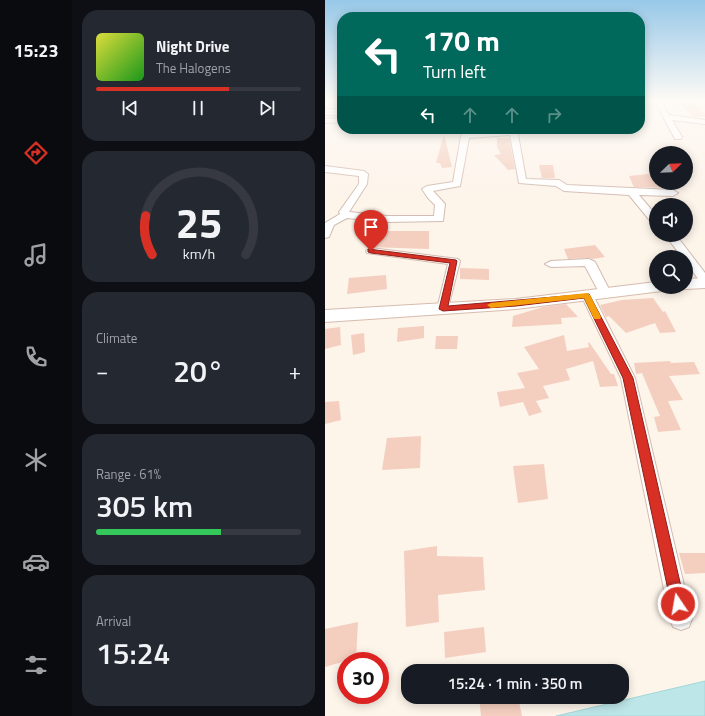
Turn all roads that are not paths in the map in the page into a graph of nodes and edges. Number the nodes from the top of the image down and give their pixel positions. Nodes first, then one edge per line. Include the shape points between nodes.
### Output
1 (467, 134) edge
2 (514, 134) edge
3 (325, 169) edge
4 (632, 192) junction
5 (673, 193) dead end
6 (649, 213) edge
7 (346, 215) junction
8 (325, 235) edge
9 (677, 242) edge
10 (371, 251) dead end
11 (551, 264) dead end
12 (705, 282) edge
13 (693, 283) edge
14 (649, 288) edge
15 (605, 293) junction
16 (587, 295) junction
17 (443, 309) junction
18 (325, 316) edge
19 (681, 619) dead end

1 - 7 street via 457,184 427,189 440,204 439,218 387,219
2 - 4 street via 522,180 559,183 564,188
3 - 7 street via 365,174 363,184 344,212
4 - 5 street
4 - 6 street
7 - 8 street via 330,223
9 - 12 street
10 - 17 street via 454,261
11 - 15 street via 589,262
12 - 13 main road
14 - 15 main road
15 - 16 main road
16 - 17 main road via 516,304
16 - 19 street via 628,378
17 - 18 main road

